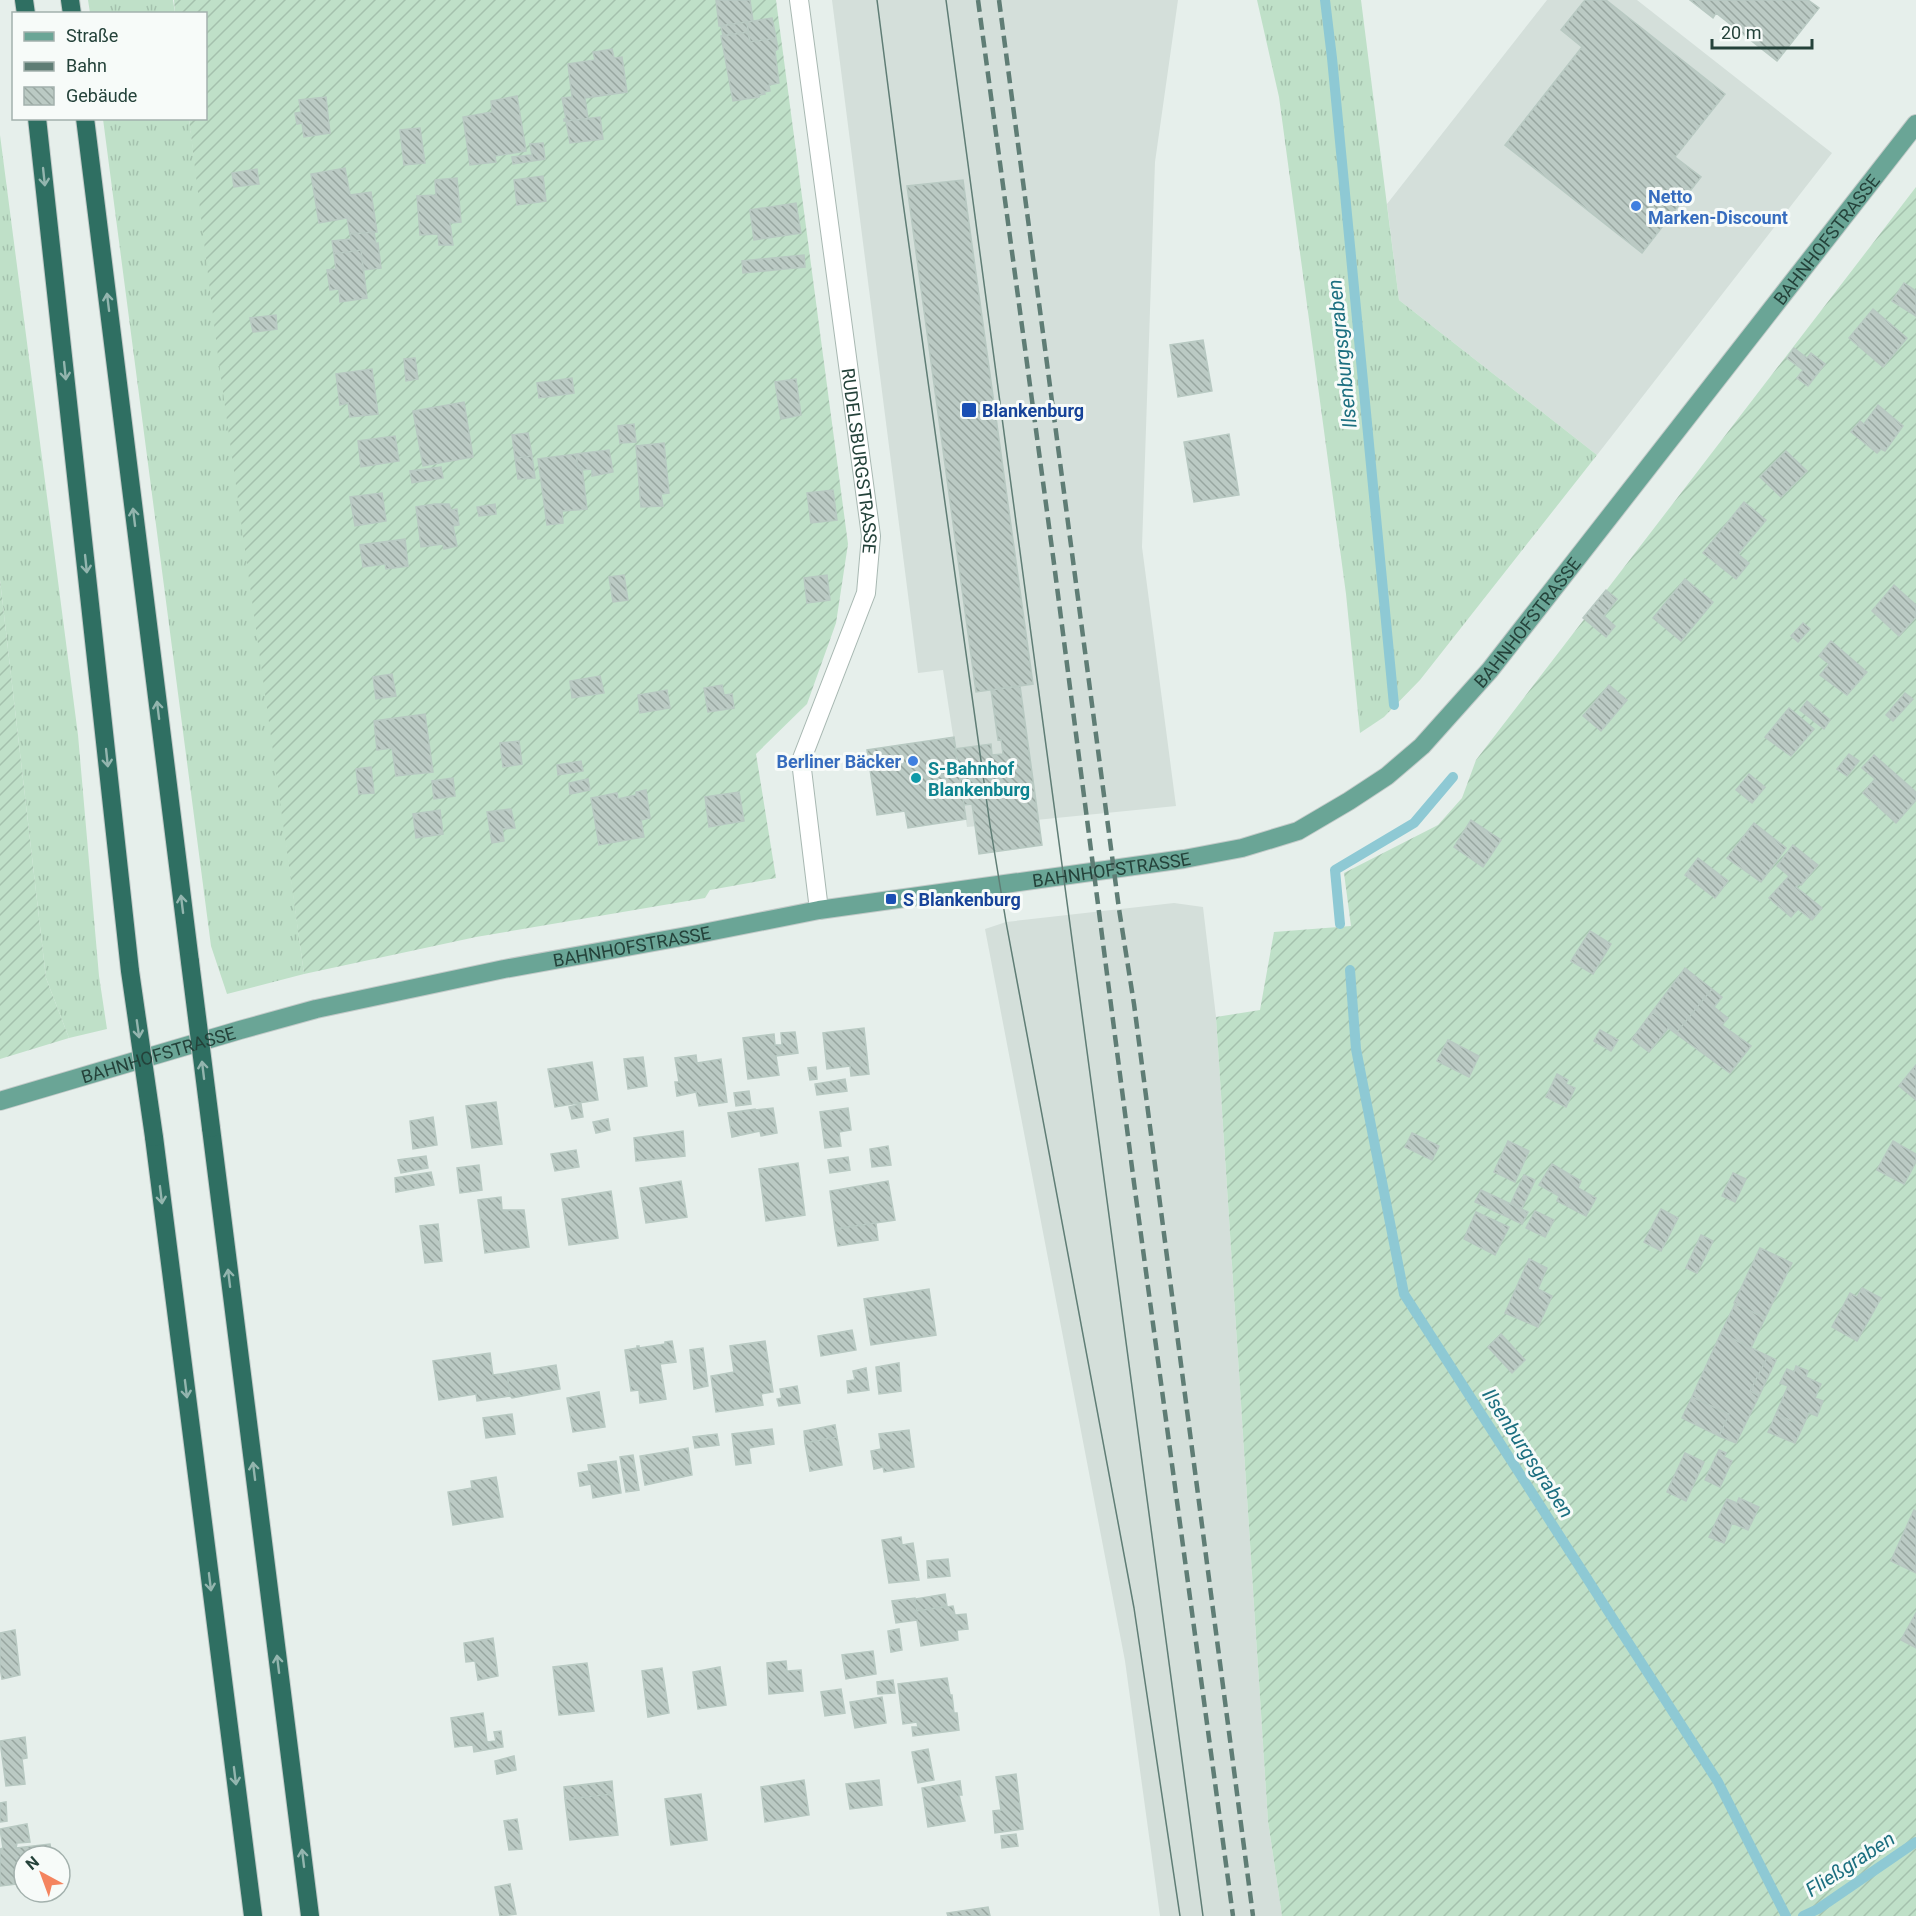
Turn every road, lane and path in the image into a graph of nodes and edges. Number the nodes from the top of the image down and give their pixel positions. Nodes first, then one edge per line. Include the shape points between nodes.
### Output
1 (799, 0) edge
2 (37, 120) edge
3 (85, 120) edge
4 (1916, 124) edge
5 (819, 910) junction
6 (0, 1101) edge
7 (253, 1916) edge
8 (310, 1916) edge

1 - 5 street, RUDELSBURGSTRASSE via 871,536 866,593 801,761
2 -> 7 highway, bridge via 130,971
8 -> 3 highway, bridge
4 - 5 main road, BAHNHOFSTRASSE via 1490,670 1422,746 1387,776 1298,831 1242,848
5 - 6 main road, BAHNHOFSTRASSE via 316,1009

